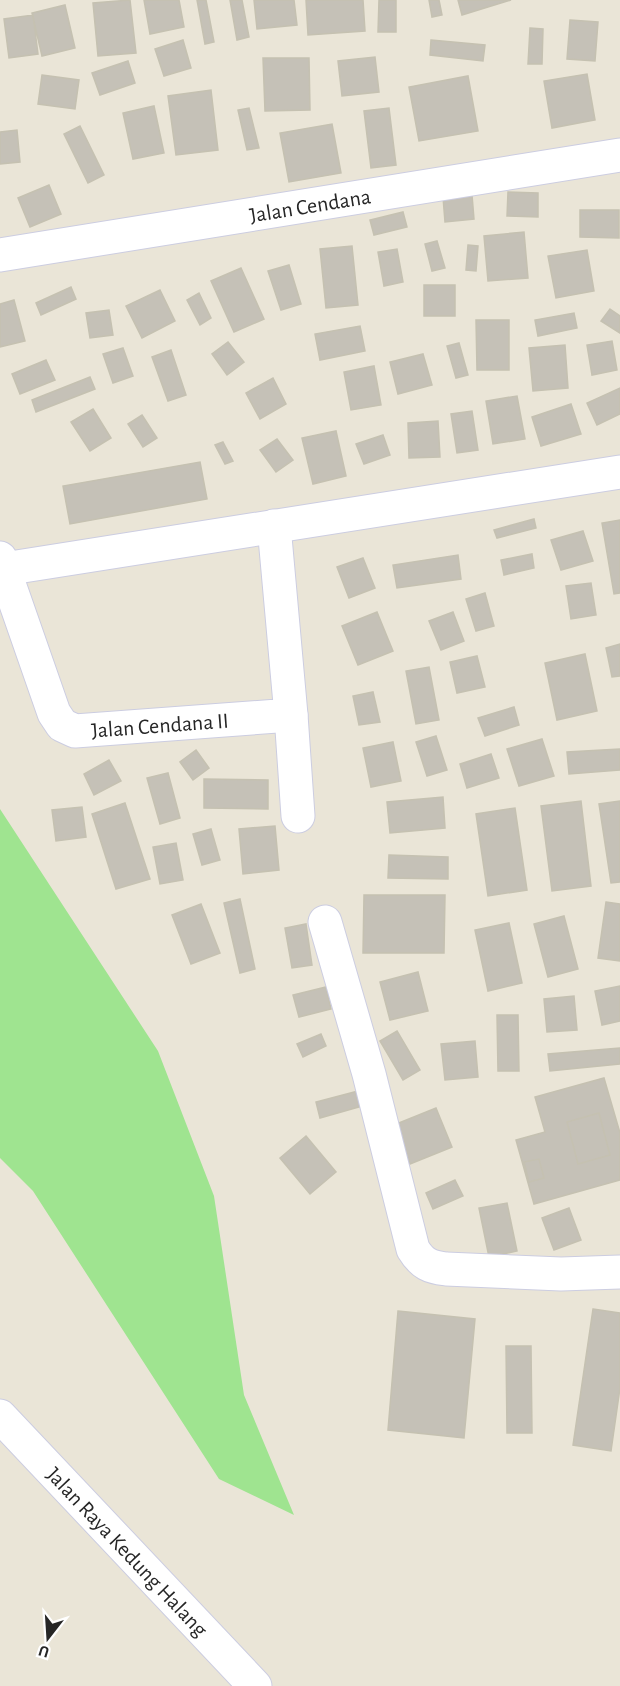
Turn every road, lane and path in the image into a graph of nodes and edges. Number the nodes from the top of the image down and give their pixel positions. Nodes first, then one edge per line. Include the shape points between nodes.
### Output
1 (620, 155) edge
2 (0, 255) edge
3 (620, 472) edge
4 (274, 526) junction
5 (2, 563) edge
6 (291, 715) junction
7 (298, 816) dead end
8 (325, 922) dead end
9 (620, 1272) edge
10 (0, 1416) edge
11 (255, 1686) edge

1 - 2 street, Jalan Cendana
3 - 4 street, Jalan Cendana II
4 - 5 street, Jalan Cendana II
4 - 6 street
5 - 6 street, Jalan Cendana II via 62,725 75,731
6 - 7 street
8 - 9 street via 413,1250 421,1261 446,1269 561,1274
10 - 11 street, Jalan Raya Kedung Halang

